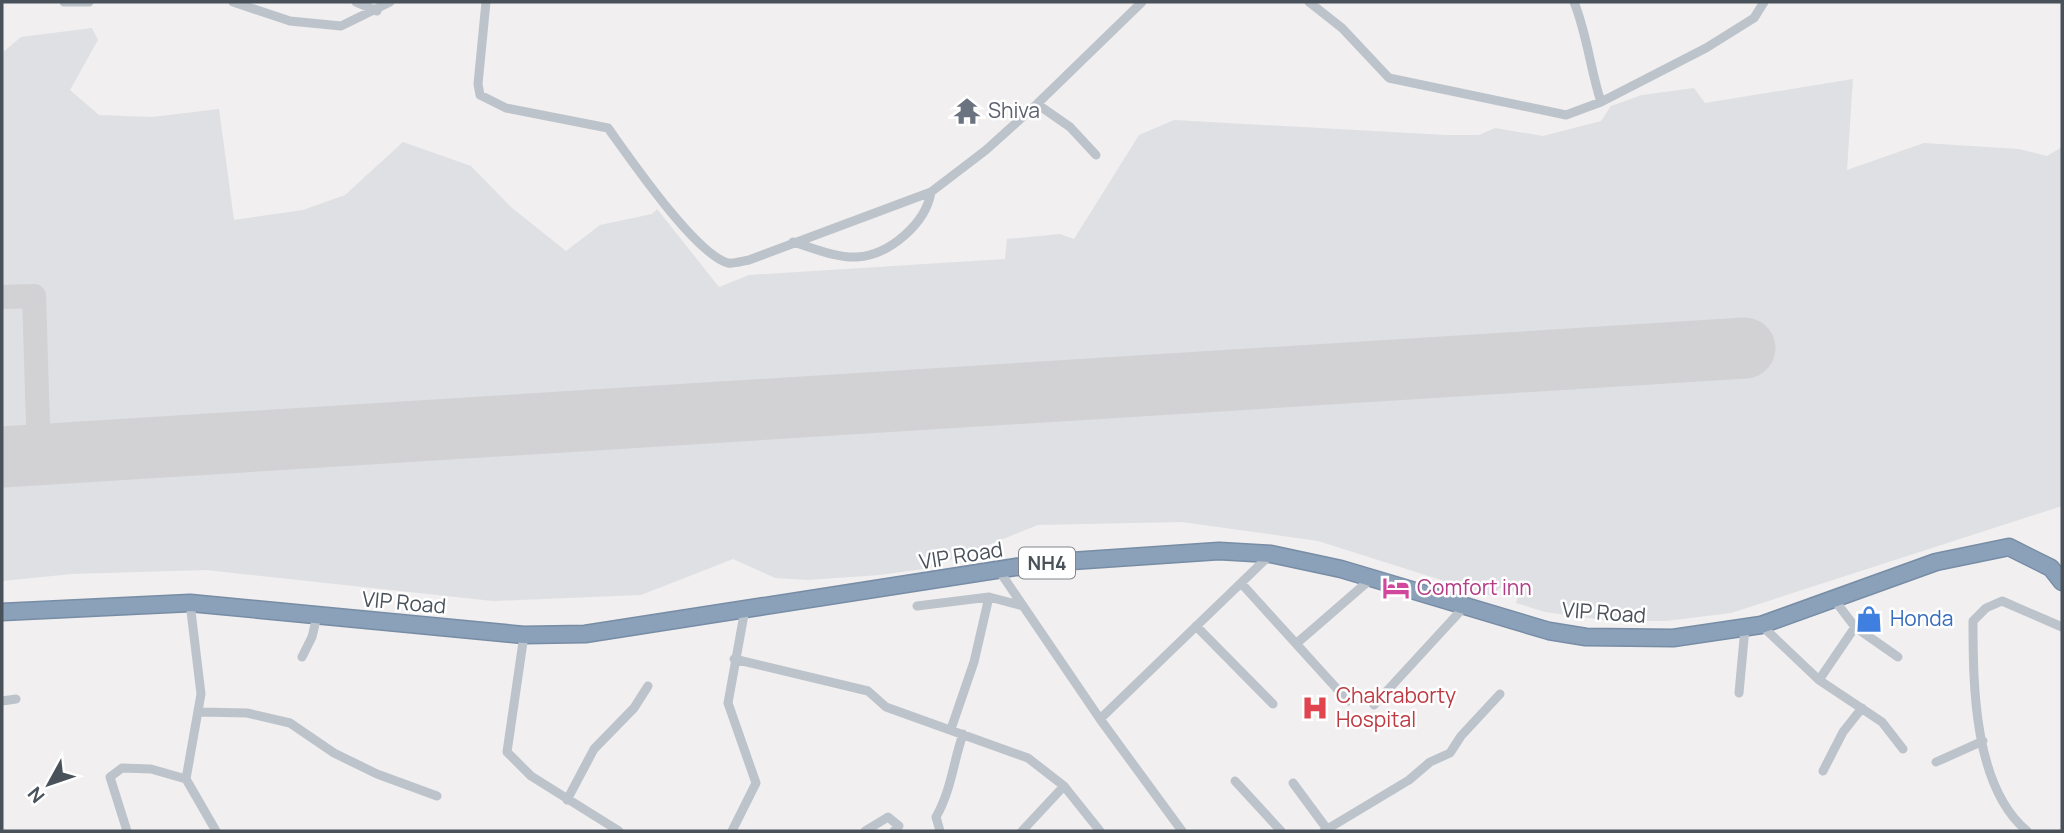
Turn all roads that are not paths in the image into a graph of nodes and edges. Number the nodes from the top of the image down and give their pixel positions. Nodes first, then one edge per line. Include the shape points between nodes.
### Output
1 (64, 2) edge
2 (89, 2) edge
3 (233, 2) edge
4 (356, 2) edge
5 (390, 2) edge
6 (486, 2) edge
7 (1142, 2) edge
8 (1309, 2) edge
9 (1574, 2) edge
10 (1761, 3) edge
11 (377, 11) junction
12 (1601, 102) junction
13 (1037, 104) junction
14 (1096, 155) dead end
15 (931, 192) junction
16 (793, 242) junction
17 (1271, 554) junction
18 (1000, 572) junction
19 (1372, 578) junction
20 (2062, 582) edge
21 (1241, 583) junction
22 (989, 597) junction
23 (1833, 598) junction
24 (190, 603) junction
25 (1466, 605) junction
26 (917, 606) dead end
27 (1023, 606) junction
28 (744, 609) junction
29 (2, 612) edge
30 (317, 616) junction
31 (1196, 626) junction
32 (1753, 627) junction
33 (1855, 627) junction
34 (2062, 627) edge
35 (524, 635) junction
36 (1297, 643) junction
37 (302, 657) dead end
38 (1898, 657) dead end
39 (734, 659) junction
40 (1819, 680) junction
41 (648, 686) dead end
42 (1739, 693) dead end
43 (1500, 694) dead end
44 (16, 699) dead end
45 (2, 701) edge
46 (1348, 701) dead end
47 (1273, 704) dead end
48 (1374, 705) dead end
49 (1862, 708) junction
50 (200, 712) junction
51 (1100, 719) junction
52 (951, 729) junction
53 (963, 734) junction
54 (1983, 741) junction
55 (1903, 749) dead end
56 (1937, 762) dead end
57 (1824, 771) dead end
58 (186, 779) junction
59 (1235, 782) dead end
60 (1293, 783) dead end
61 (1064, 786) junction
62 (437, 796) dead end
63 (567, 800) junction
64 (1171, 816) junction
65 (603, 827) edge
66 (1325, 830) edge
67 (127, 831) edge
68 (216, 831) edge
69 (619, 831) edge
70 (732, 831) edge
71 (865, 831) edge
72 (894, 831) edge
73 (940, 831) edge
74 (1022, 831) edge
75 (1100, 831) edge
76 (1175, 831) edge
77 (1182, 831) edge
78 (1281, 831) edge
79 (2027, 831) edge

1 - 2 street
3 - 11 street via 290,21 341,26
4 - 11 street
5 - 11 street
6 - 16 street via 480,96 506,107 608,128 689,230 706,249 728,263 749,260
7 - 13 street
8 - 12 street via 1342,28 1389,78 1566,114
9 - 12 street via 1586,32
10 - 12 street via 1755,18
13 - 14 street via 1070,127
13 - 15 street
15 - 16 street
15 - 16 street via 929,206 912,229 886,248 858,257
17 - 18 highway, VIP Road / NH4 via 1219,551 1083,560
17 - 19 highway, VIP Road / NH4
17 - 21 street
18 - 27 street
18 - 28 highway, VIP Road / NH4
19 - 25 highway, VIP Road / NH4
19 - 36 street
20 - 23 highway, VIP Road / NH4 via 2051,568 2009,547 1936,562
21 - 31 street
21 - 36 street
22 - 26 street
22 - 27 street
22 - 52 street via 974,662
23 - 32 highway, VIP Road / NH4
23 - 33 street
24 - 29 highway, VIP Road / NH4
24 - 30 highway, VIP Road / NH4
24 - 50 street
25 - 32 highway, VIP Road / NH4 via 1549,631 1586,637 1673,638
25 - 48 street
27 - 51 street
28 - 35 highway, VIP Road / NH4 via 585,634
28 - 39 street
30 - 35 highway, VIP Road / NH4
30 - 37 street
31 - 47 street
31 - 51 street
32 - 40 street
32 - 42 street
33 - 38 street
33 - 40 street
34 - 54 street via 2002,601 1973,621
35 - 63 street via 507,752 531,776
36 - 46 street
39 - 52 street via 867,691 886,707
39 - 70 street via 728,703 756,783
40 - 49 street
41 - 63 street via 634,708 594,749
43 - 66 street via 1450,753
44 - 45 street
49 - 55 street via 1882,722
49 - 57 street via 1843,732
50 - 58 street
50 - 62 street via 247,713 290,723 334,753
51 - 64 street
52 - 53 street
53 - 61 street via 1028,758
53 - 73 street via 950,771 950,794 936,817
54 - 56 street
54 - 79 street via 1987,771 2011,818
58 - 67 street via 151,769 121,768 110,777
58 - 68 street
59 - 78 street
60 - 66 street
61 - 74 street
61 - 75 street
63 - 65 street
64 - 76 street
64 - 77 street
65 - 69 street
71 - 72 street via 888,817 899,826

